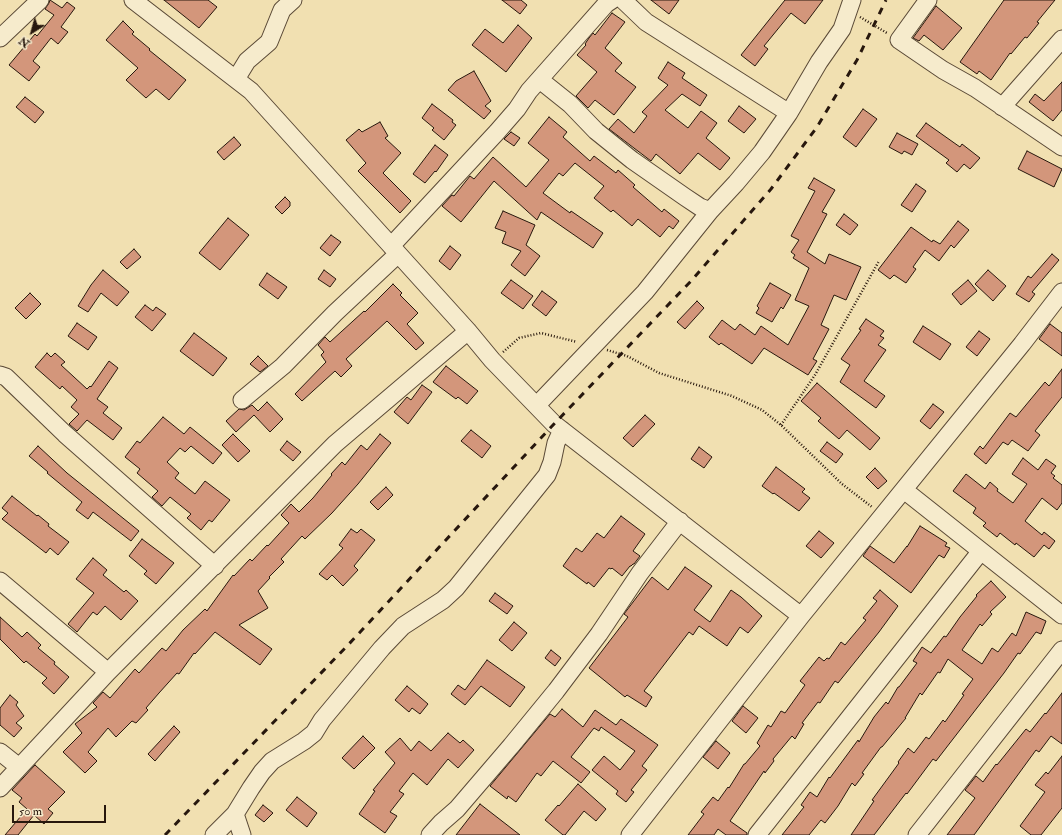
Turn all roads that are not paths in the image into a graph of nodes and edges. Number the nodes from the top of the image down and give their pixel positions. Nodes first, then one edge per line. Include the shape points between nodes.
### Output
1 (40, 0) edge
2 (133, 0) edge
3 (294, 0) edge
4 (612, 0) edge
5 (622, 0) edge
6 (928, 0) edge
7 (851, 2) edge
8 (0, 38) edge
9 (1062, 39) edge
10 (236, 79) junction
11 (540, 80) junction
12 (1002, 107) junction
13 (789, 113) junction
14 (1062, 147) edge
15 (710, 211) junction
16 (394, 250) junction
17 (1062, 292) edge
18 (468, 331) junction
19 (0, 375) edge
20 (242, 400) dead end
21 (537, 406) junction
22 (562, 430) junction
23 (904, 490) junction
24 (680, 522) junction
25 (981, 551) junction
26 (215, 566) junction
27 (0, 581) edge
28 (1062, 615) edge
29 (801, 616) junction
30 (1062, 650) edge
31 (108, 672) junction
32 (0, 752) edge
33 (19, 767) junction
34 (0, 788) edge
35 (235, 814) junction
36 (214, 835) edge
37 (242, 835) edge
38 (430, 835) edge
39 (630, 835) edge
40 (757, 835) edge
41 (917, 835) edge

1 - 8 street
2 - 10 street
3 - 10 street via 282,10 268,42 247,61
4 - 11 street
5 - 13 street via 646,22
6 - 12 street via 899,40
7 - 13 street via 842,29 818,62
9 - 12 street
10 - 16 street via 276,118
11 - 15 street via 632,160
11 - 16 street
12 - 14 street
13 - 15 street via 762,152
15 - 21 street via 645,292
16 - 18 street
16 - 20 street via 283,366
17 - 23 street
18 - 21 street
18 - 26 street via 335,444
19 - 26 street via 6,377 65,434
21 - 22 street
22 - 24 street
22 - 35 street via 547,476 456,588 443,600 403,626 314,732 272,761 262,772
23 - 25 street
23 - 29 street
24 - 29 street
24 - 38 street via 640,573 556,691 457,809
25 - 28 street
25 - 40 street
26 - 31 street
27 - 31 street
29 - 39 street
30 - 41 street
31 - 33 street
32 - 33 street
33 - 34 street
35 - 36 street
35 - 37 street

